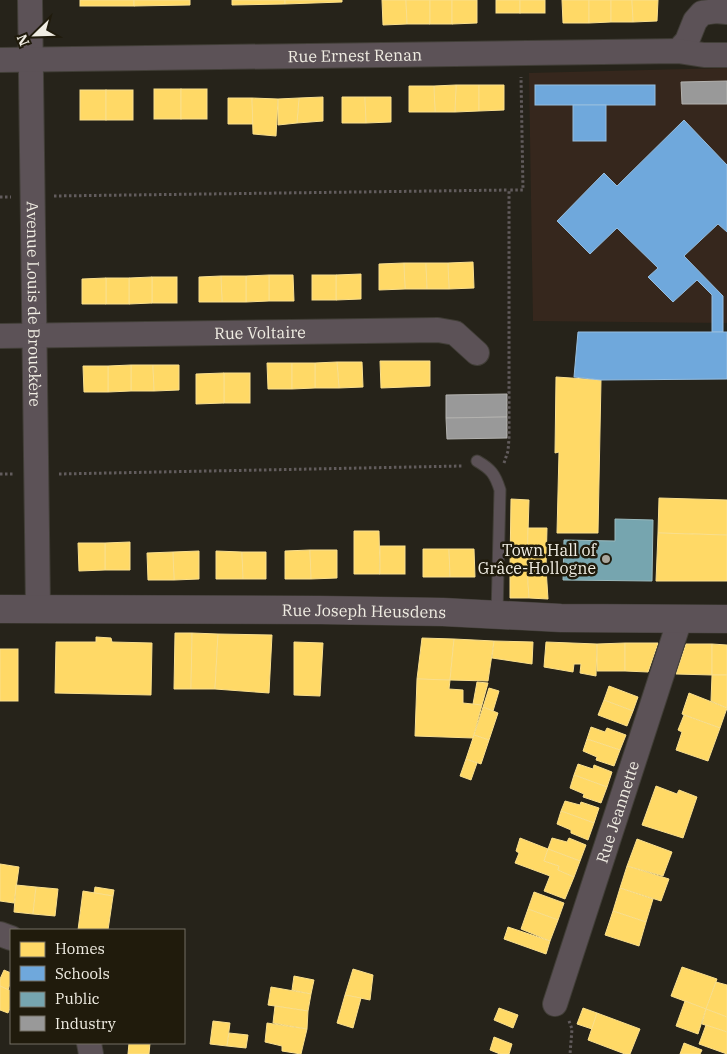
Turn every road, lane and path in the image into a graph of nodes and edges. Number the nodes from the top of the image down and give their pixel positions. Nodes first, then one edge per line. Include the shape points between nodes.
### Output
1 (30, 0) edge
2 (727, 12) edge
3 (678, 52) junction
4 (521, 54) junction
5 (727, 55) edge
6 (0, 60) edge
7 (31, 60) junction
8 (509, 190) junction
9 (33, 197) junction
10 (0, 336) edge
11 (34, 336) junction
12 (476, 353) dead end
13 (476, 461) joint
14 (37, 474) junction
15 (496, 476) junction
16 (38, 608) junction
17 (0, 609) edge
18 (497, 615) junction
19 (680, 619) junction
20 (727, 619) edge
21 (555, 1004) joint
22 (570, 1054) edge

1 - 7 street, Avenue Louis de Brouckère
2 - 3 street via 702,13
3 - 4 street, Rue Ernest Renan
3 - 5 street, Rue Ernest Renan
4 - 7 street, Rue Ernest Renan
4 - 8 path via 523,190
6 - 7 street, Rue Ernest Renan
7 - 9 street, Avenue Louis de Brouckère
8 - 9 path
8 - 15 path via 510,439 504,463
9 - 11 street, Avenue Louis de Brouckère
10 - 11 street, Rue Voltaire
11 - 12 street, Rue Voltaire via 438,330 455,333
11 - 14 street, Avenue Louis de Brouckère
13 - 14 path via 463,466
13 - 15 lane
14 - 16 street, Avenue Louis de Brouckère
15 - 18 lane via 500,490
16 - 17 street, Rue Joseph Heusdens
16 - 18 street, Rue Joseph Heusdens via 348,610
18 - 19 street, Rue Joseph Heusdens
19 - 20 street, Rue Joseph Heusdens
19 - 21 street, Rue Jeannette
21 - 22 path via 565,1013 572,1030

